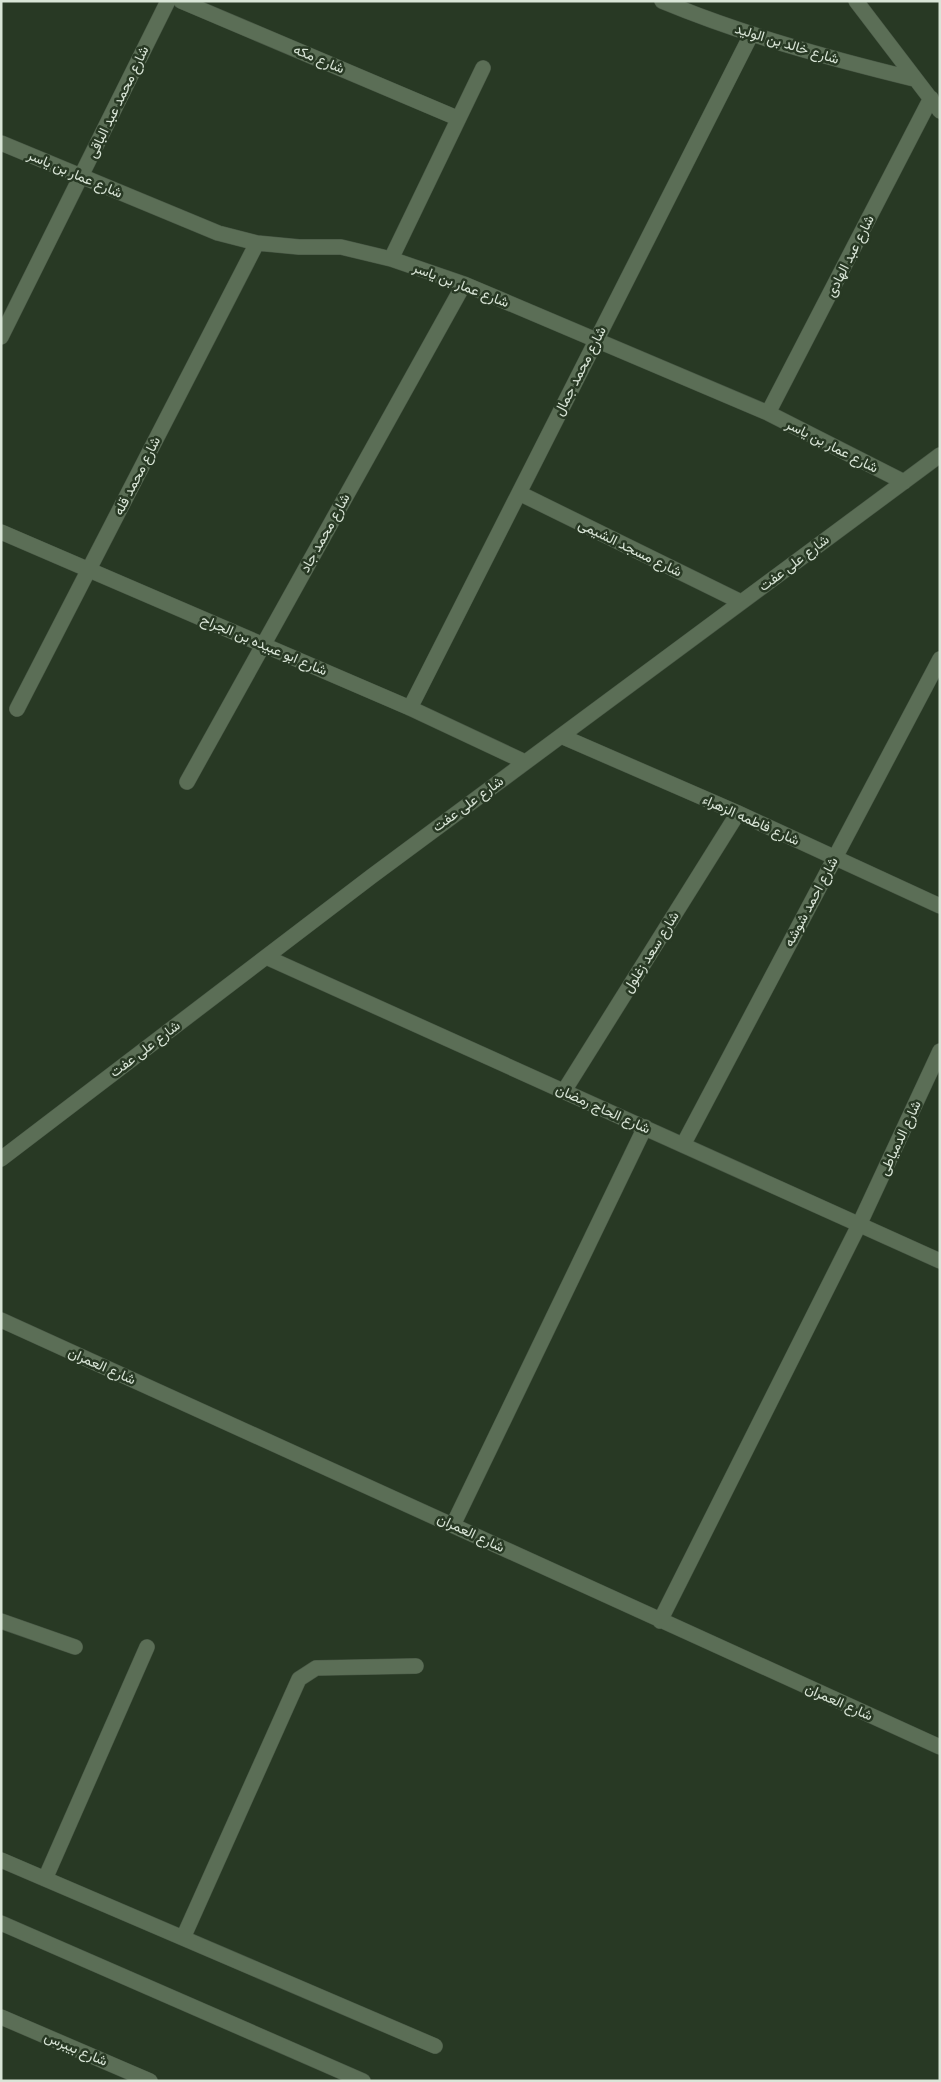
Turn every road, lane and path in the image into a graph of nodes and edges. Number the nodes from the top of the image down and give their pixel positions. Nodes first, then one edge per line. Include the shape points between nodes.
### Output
1 (168, 1) edge
2 (181, 1) edge
3 (662, 1) edge
4 (856, 1) edge
5 (750, 34) junction
6 (482, 68) dead end
7 (914, 79) junction
8 (931, 98) junction
9 (940, 111) edge
10 (458, 118) junction
11 (1, 143) edge
12 (82, 176) junction
13 (257, 242) junction
14 (390, 259) junction
15 (464, 284) junction
16 (1, 337) edge
17 (596, 341) junction
18 (768, 413) junction
19 (940, 455) edge
20 (904, 482) junction
21 (519, 493) junction
22 (1, 532) edge
23 (89, 569) junction
24 (741, 602) junction
25 (263, 644) junction
26 (940, 659) edge
27 (410, 708) junction
28 (17, 709) dead end
29 (561, 736) junction
30 (526, 762) junction
31 (187, 782) dead end
32 (738, 814) junction
33 (834, 857) junction
34 (940, 906) edge
35 (266, 957) junction
36 (940, 1051) edge
37 (564, 1091) junction
38 (645, 1127) junction
39 (683, 1145) junction
40 (1, 1159) edge
41 (860, 1225) junction
42 (940, 1261) edge
43 (1, 1320) edge
44 (453, 1525) junction
45 (1, 1621) edge
46 (660, 1621) junction
47 (76, 1647) dead end
48 (147, 1647) dead end
49 (416, 1666) dead end
50 (939, 1744) edge
51 (1, 1860) edge
52 (45, 1879) junction
53 (1, 1924) edge
54 (183, 1938) junction
55 (1, 2017) edge
56 (435, 2046) dead end
57 (150, 2081) edge
58 (363, 2081) edge

1 - 12 street, شارع محمد عبد الباقى
2 - 10 street, شارع مكه
3 - 5 street, شارع خالد بن الوليد
4 - 7 street
5 - 7 street, شارع خالد بن الوليد
5 - 17 street, شارع محمد جمال
6 - 10 street
7 - 8 street
8 - 9 street
8 - 18 street, شارع عبد الهادى
10 - 14 street
11 - 12 street, شارع عمار بن ياسر
12 - 13 street, شارع عمار بن ياسر via 191,223
12 - 16 street, شارع محمد عبد الباقى
13 - 14 street, شارع عمار بن ياسر via 341,247
13 - 23 street, شارع محمد قله
14 - 15 street, شارع عمار بن ياسر
15 - 17 street, شارع عمار بن ياسر
15 - 25 street, شارع محمد جاد
17 - 18 street, شارع عمار بن ياسر
17 - 21 street, شارع محمد جمال
18 - 20 street, شارع عمار بن ياسر
19 - 20 street, شارع على عفت
20 - 24 street, شارع على عفت
21 - 24 street, شارع مسجد الشيمى
21 - 27 street, شارع محمد جمال
22 - 23 street, شارع ابو عبيده بن الجراح
23 - 25 street, شارع ابو عبيده بن الجراح
23 - 28 street, شارع محمد قله
24 - 29 street, شارع على عفت
25 - 27 street, شارع ابو عبيده بن الجراح
25 - 31 street, شارع محمد جاد
26 - 33 street, شارع احمد شوشه
27 - 30 street, شارع ابو عبيده بن الجراح
29 - 30 street, شارع على عفت
29 - 32 street, شارع فاطمه الزهراء
30 - 35 street, شارع على عفت
32 - 33 street, شارع فاطمه الزهراء
32 - 37 street, شارع سعد زغلول
33 - 34 street, شارع فاطمه الزهراء
33 - 39 street, شارع احمد شوشه
35 - 37 street, شارع الحاج رمضان
35 - 40 street, شارع على عفت
36 - 41 street, شارع الدمياطى
37 - 38 street, شارع الحاج رمضان
38 - 39 street, شارع الحاج رمضان
38 - 44 street
39 - 41 street, شارع الحاج رمضان
41 - 42 street, شارع الحاج رمضان
41 - 46 street, شارع الدمياطى
43 - 44 street, شارع العمران
44 - 46 street, شارع العمران
45 - 47 street
46 - 50 street, شارع العمران
48 - 52 street
49 - 54 street via 316,1668 299,1679
51 - 52 street
52 - 54 street
53 - 58 street
54 - 56 street
55 - 57 street, شارع بيبرس

